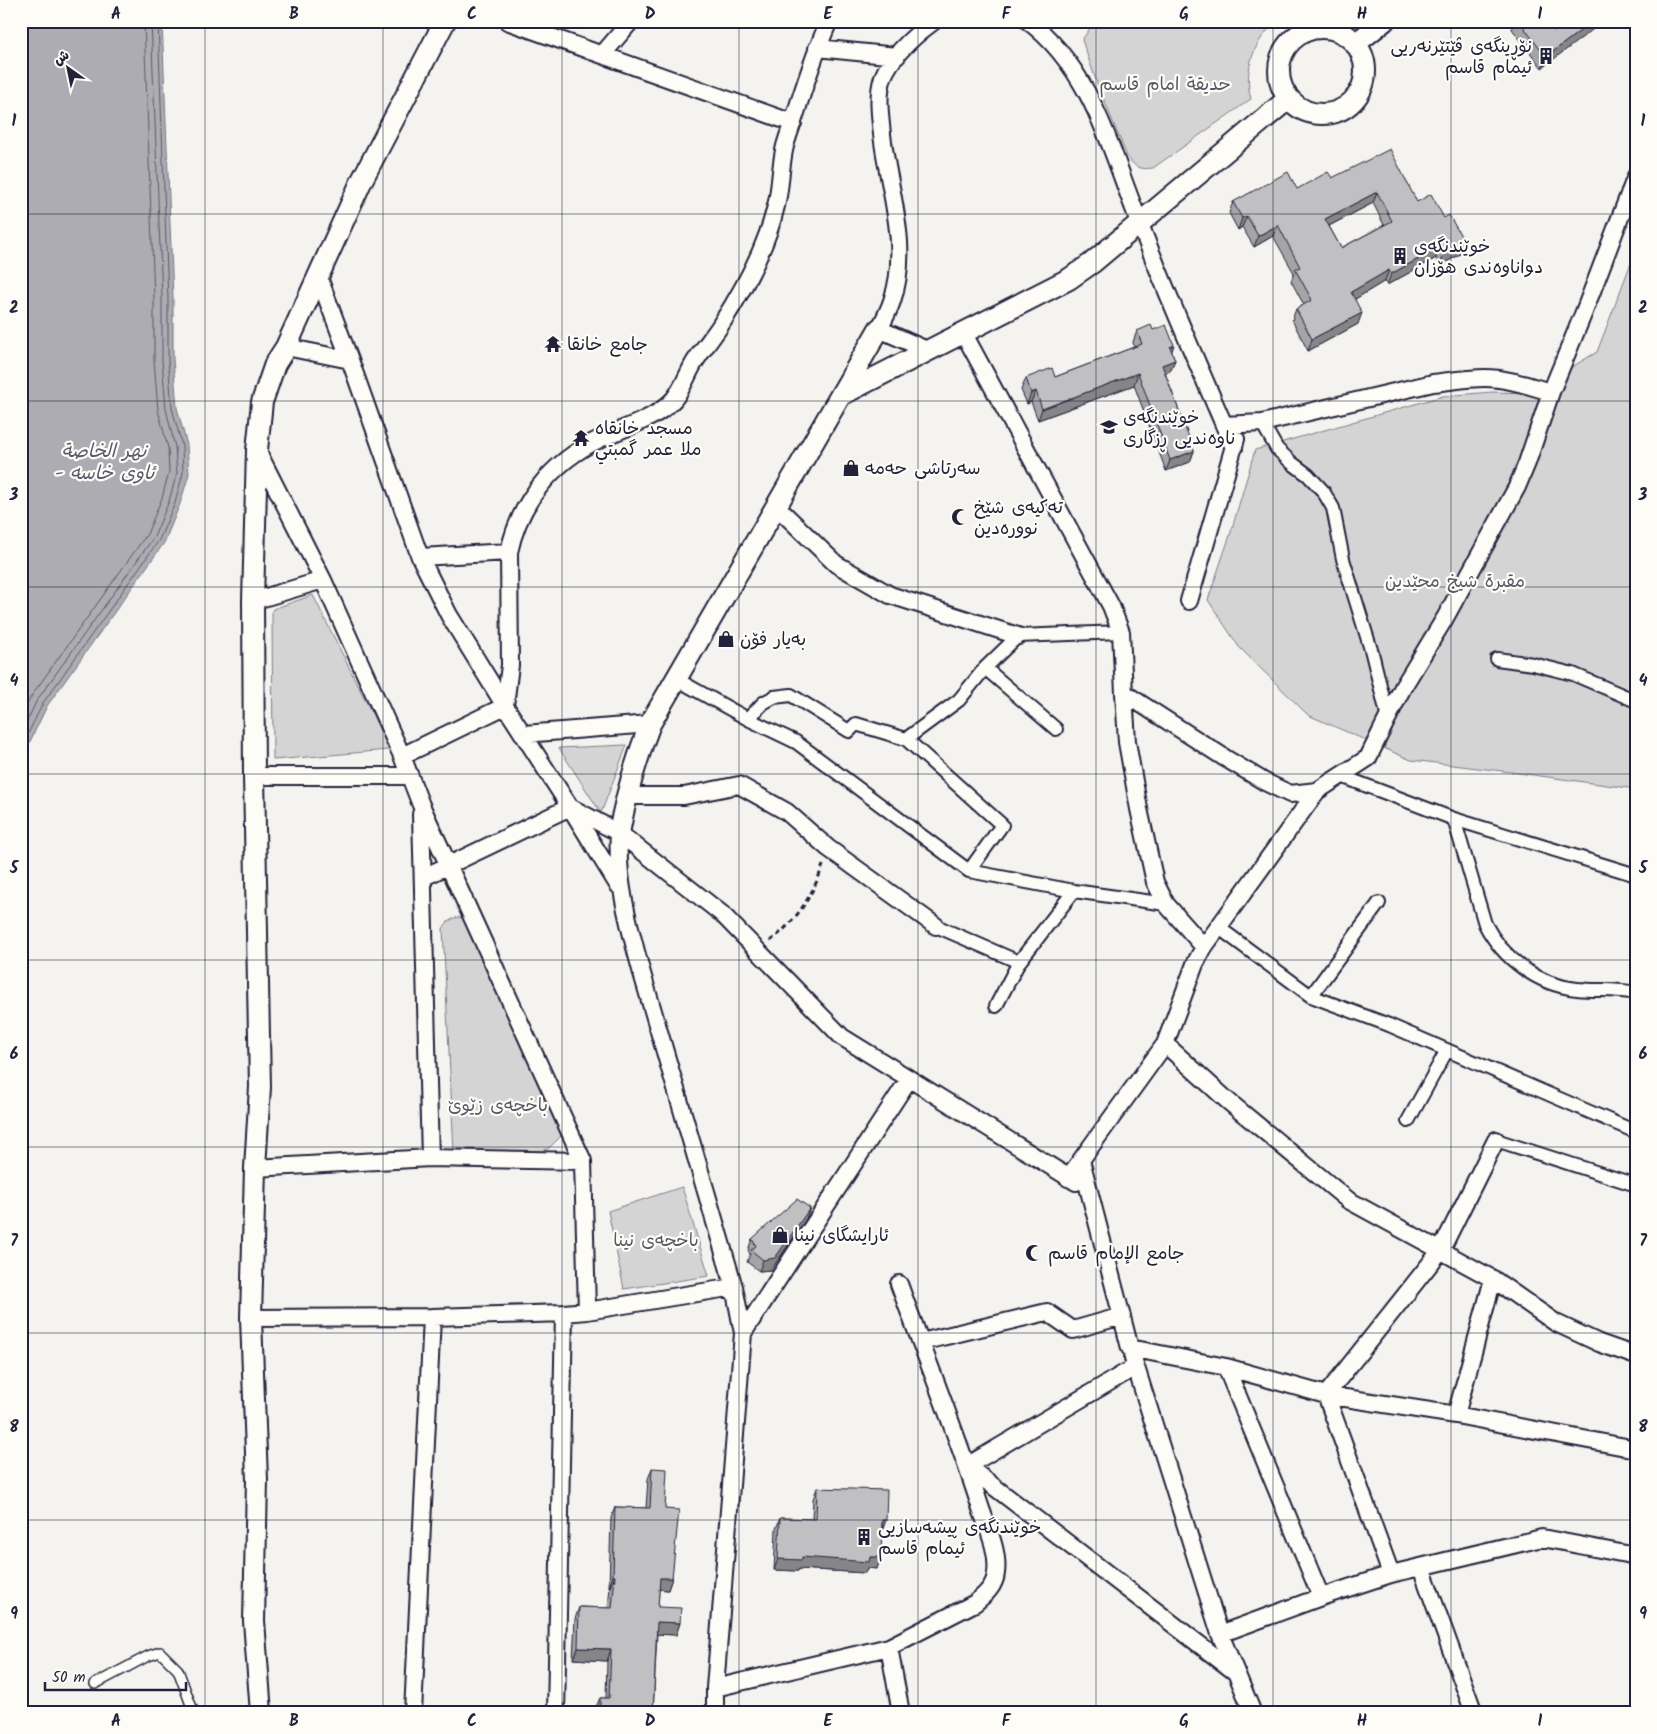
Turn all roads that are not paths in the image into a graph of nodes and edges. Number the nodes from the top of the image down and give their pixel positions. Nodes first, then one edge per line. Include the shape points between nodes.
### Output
1 (445, 21) edge
2 (507, 21) edge
3 (631, 21) edge
4 (829, 21) edge
5 (934, 21) edge
6 (1028, 21) edge
7 (1379, 23) edge
8 (1355, 44) junction
9 (817, 48) junction
10 (602, 55) junction
11 (897, 56) junction
12 (1288, 99) junction
13 (793, 123) junction
14 (1636, 176) edge
15 (1140, 224) junction
16 (318, 275) junction
17 (880, 329) junction
18 (964, 334) junction
19 (286, 347) junction
20 (929, 351) junction
21 (350, 360) junction
22 (1551, 392) junction
23 (841, 395) junction
24 (1262, 423) junction
25 (1232, 425) junction
26 (257, 450) junction
27 (777, 507) junction
28 (509, 552) junction
29 (420, 557) junction
30 (323, 580) junction
31 (253, 601) junction
32 (1189, 601) dead end
33 (1121, 632) junction
34 (1018, 636) junction
35 (1497, 659) dead end
36 (985, 668) junction
37 (676, 678) junction
38 (1124, 693) junction
39 (1636, 701) edge
40 (505, 706) junction
41 (1388, 718) junction
42 (748, 719) junction
43 (650, 724) junction
44 (1056, 729) dead end
45 (524, 734) junction
46 (906, 739) junction
47 (402, 756) junction
48 (254, 776) junction
49 (410, 776) junction
50 (1341, 776) junction
51 (1317, 790) junction
52 (626, 796) junction
53 (421, 805) junction
54 (570, 807) junction
55 (1454, 819) junction
56 (619, 833) junction
57 (449, 866) junction
58 (969, 871) junction
59 (1636, 876) edge
60 (424, 877) junction
61 (622, 891) junction
62 (1074, 891) junction
63 (1166, 904) junction
64 (1379, 904) dead end
65 (936, 926) joint
66 (1218, 927) junction
67 (1204, 947) junction
68 (1020, 962) junction
69 (1636, 993) edge
70 (1311, 996) junction
71 (996, 1006) dead end
72 (1165, 1044) junction
73 (1447, 1050) junction
74 (909, 1079) junction
75 (1408, 1121) dead end
76 (1636, 1132) edge
77 (1496, 1140) joint
78 (430, 1158) junction
79 (1081, 1160) junction
80 (583, 1161) junction
81 (254, 1168) junction
82 (1068, 1178) junction
83 (1636, 1185) edge
84 (1089, 1190) junction
85 (1441, 1250) junction
86 (1493, 1279) junction
87 (900, 1284) dead end
88 (734, 1287) junction
89 (587, 1311) junction
90 (564, 1313) junction
91 (1122, 1316) junction
92 (251, 1318) junction
93 (432, 1318) junction
94 (743, 1333) junction
95 (920, 1342) junction
96 (1130, 1348) junction
97 (1636, 1356) edge
98 (1226, 1367) junction
99 (1135, 1368) junction
100 (1326, 1395) junction
101 (1456, 1415) junction
102 (1636, 1449) edge
103 (967, 1466) junction
104 (1636, 1556) edge
105 (1421, 1567) junction
106 (1391, 1574) junction
107 (1321, 1597) junction
108 (1220, 1634) junction
109 (889, 1648) junction
110 (1234, 1671) junction
111 (95, 1684) dead end
112 (715, 1688) junction
113 (194, 1713) edge
114 (260, 1713) edge
115 (412, 1713) edge
116 (556, 1713) edge
117 (715, 1713) edge
118 (901, 1713) edge
119 (1252, 1713) edge
120 (1474, 1713) edge

1 - 16 street via 362,180
2 - 10 street
3 - 10 street
4 - 9 street
5 - 11 street
6 - 15 street via 1059,51 1082,83 1110,142
7 - 8 street
8 - 12 street via 1338,31 1324,28 1309,30 1296,37 1286,47 1279,66 1281,87
8 - 12 street via 1363,56 1365,71 1360,92 1351,104 1339,111 1318,114 1305,111
9 - 11 street
9 - 13 street
10 - 13 street
11 - 17 street via 884,76 879,101 884,152 896,214 899,258 892,301
12 - 15 street
13 - 28 street via 785,147 777,206 764,243 744,286 679,392 656,414 584,446 548,475 522,511
14 - 22 street
15 - 18 street via 1069,279
15 - 25 street
16 - 19 street
16 - 21 street
17 - 20 street
17 - 23 street
18 - 20 street
18 - 33 street via 1111,606
19 - 21 street
19 - 26 street via 275,364 262,402
20 - 23 street
21 - 29 street
22 - 24 street via 1507,380 1456,380
22 - 41 street via 1517,487
23 - 27 street
24 - 25 street
24 - 41 street via 1277,449 1308,475 1333,508 1343,559
25 - 32 street via 1234,448
26 - 30 street
26 - 31 street
27 - 34 street via 836,564 890,595
27 - 37 street
28 - 29 street
28 - 40 street via 510,666
29 - 40 street via 449,615
30 - 31 street
30 - 47 street
31 - 48 street
33 - 34 street
33 - 38 street
34 - 36 street
35 - 39 street via 1573,674
36 - 44 street
36 - 46 street via 959,700
37 - 42 street
37 - 43 street
38 - 51 street via 1265,782 1290,794
38 - 63 street via 1127,742 1139,809 1156,882
40 - 45 street
40 - 47 street
41 - 50 street via 1368,758
42 - 46 street via 763,703 774,697 791,695 850,731 856,724
42 - 58 street via 796,742
43 - 45 street
43 - 52 street
45 - 54 street
46 - 58 street via 1002,825
47 - 49 street
48 - 49 street
48 - 81 street via 260,1087
49 - 53 street
50 - 51 street
50 - 55 street
51 - 66 street
52 - 56 street
52 - 65 street via 684,796 739,785 787,812 828,848
53 - 57 street
53 - 60 street
54 - 56 street
54 - 57 street
54 - 61 street
55 - 59 street
55 - 69 street via 1486,924 1493,939 1507,955 1543,979 1562,986
56 - 61 street
56 - 74 street via 722,914 842,1037
57 - 60 street
57 - 80 street
58 - 62 street
60 - 78 street
61 - 88 street via 641,970
62 - 63 street
62 - 68 street
63 - 67 street
64 - 70 street
65 - 68 street
66 - 67 street
66 - 70 street
67 - 72 street
68 - 71 street
70 - 73 street
72 - 79 street
72 - 85 street via 1228,1101 1348,1200
73 - 75 street
73 - 76 street
74 - 82 street
74 - 94 street
77 - 83 street
77 - 85 street
78 - 80 street
78 - 81 street
79 - 82 street
79 - 84 street
80 - 89 street
81 - 92 street
82 - 84 street
84 - 91 street
85 - 86 street
85 - 100 street
86 - 97 street via 1556,1323
86 - 101 street
87 - 95 street
88 - 89 street
88 - 94 street
89 - 90 street
90 - 93 street
90 - 116 street
91 - 95 street via 1073,1330 1047,1312
91 - 96 street
92 - 93 street
92 - 114 street via 257,1480 254,1621
93 - 115 street
94 - 112 street
95 - 103 street
96 - 98 street
96 - 99 street
98 - 100 street
98 - 107 street
99 - 103 street
99 - 108 street
100 - 101 street
100 - 106 street
101 - 102 street
103 - 109 street via 993,1547 996,1574 993,1584 975,1603
103 - 110 street
104 - 105 street via 1542,1538
105 - 106 street
105 - 120 street
106 - 107 street
107 - 108 street
108 - 110 street
109 - 112 street
109 - 118 street
110 - 119 street
111 - 113 lane via 160,1652 178,1670
112 - 117 street

